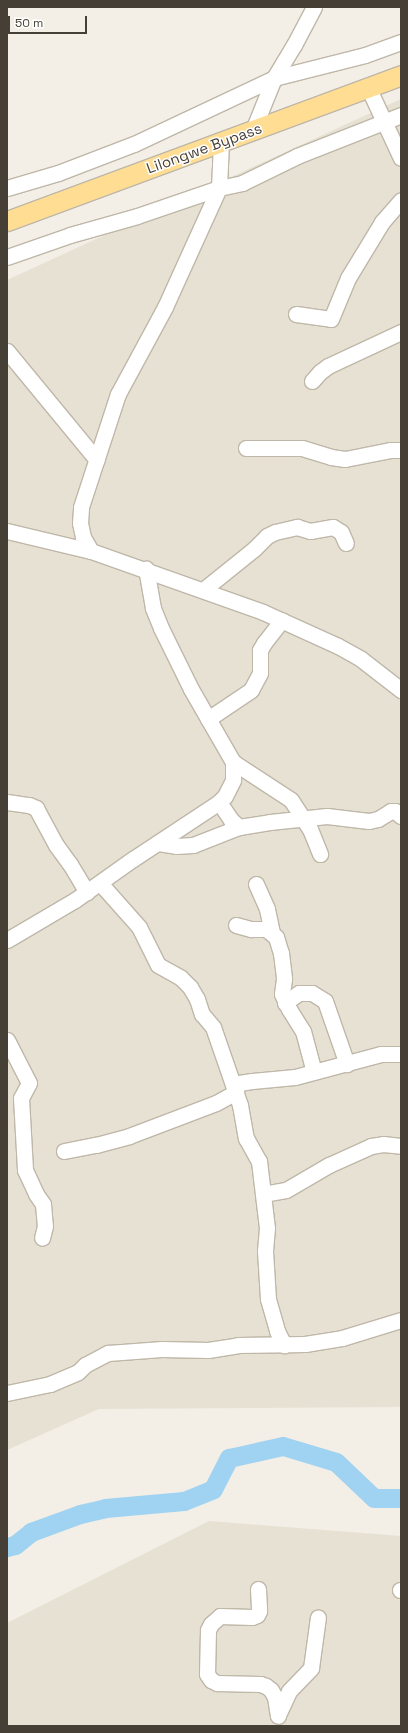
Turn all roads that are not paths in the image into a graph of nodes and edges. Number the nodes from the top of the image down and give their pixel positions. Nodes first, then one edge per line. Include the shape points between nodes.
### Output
1 (314, 7) edge
2 (401, 42) edge
3 (401, 75) edge
4 (274, 78) junction
5 (368, 87) junction
6 (401, 115) edge
7 (384, 122) junction
8 (252, 130) junction
9 (221, 142) junction
10 (401, 158) edge
11 (7, 188) edge
12 (220, 188) junction
13 (401, 200) edge
14 (7, 221) edge
15 (7, 257) edge
16 (296, 314) dead end
17 (401, 332) edge
18 (7, 351) edge
19 (312, 381) dead end
20 (246, 448) dead end
21 (401, 450) edge
22 (97, 460) junction
23 (7, 531) edge
24 (346, 543) dead end
25 (91, 551) junction
26 (146, 569) junction
27 (203, 590) junction
28 (282, 620) junction
29 (401, 690) edge
30 (208, 719) junction
31 (233, 762) junction
32 (7, 802) edge
33 (219, 802) junction
34 (401, 816) edge
35 (303, 818) junction
36 (239, 827) junction
37 (158, 843) junction
38 (320, 854) dead end
39 (100, 884) junction
40 (256, 884) dead end
41 (87, 892) junction
42 (236, 925) dead end
43 (272, 932) junction
44 (7, 940) edge
45 (285, 1002) junction
46 (7, 1040) edge
47 (401, 1054) edge
48 (347, 1064) junction
49 (314, 1072) junction
50 (234, 1088) junction
51 (401, 1146) edge
52 (64, 1151) dead end
53 (263, 1194) junction
54 (42, 1238) dead end
55 (401, 1320) edge
56 (284, 1345) junction
57 (7, 1393) edge
58 (258, 1589) dead end
59 (318, 1616) dead end
60 (277, 1721) edge

1 - 4 street
2 - 4 street via 365,55
3 - 5 main road, Lilongwe Bypass
4 - 8 street
4 - 11 street via 134,144 58,173
5 - 7 street
5 - 8 main road, Lilongwe Bypass
6 - 7 street
7 - 10 street
7 - 12 street via 297,156 242,183
8 - 9 main road, Lilongwe Bypass
9 - 12 street
9 - 14 main road, Lilongwe Bypass
12 - 15 street
12 - 22 street via 165,307 118,394
13 - 16 street via 382,222 348,278 331,319
17 - 19 street via 328,366
18 - 22 street
20 - 21 street via 302,448 331,457 345,458
22 - 25 street via 81,507 80,522
23 - 25 street
24 - 27 street via 341,532 333,527 310,531 297,527 275,532
25 - 26 street
26 - 27 street
26 - 30 street via 153,608 161,628
27 - 28 street
28 - 29 street via 361,659
28 - 30 street via 260,650 260,673 251,690
30 - 31 street
31 - 33 street via 233,780
31 - 35 street via 286,796
32 - 41 street via 36,808 56,845
33 - 36 street
33 - 37 street
34 - 35 street via 395,811 369,821 327,816
35 - 36 street
35 - 38 street
36 - 37 street via 193,845
37 - 39 street
39 - 41 street
39 - 50 street via 139,927 158,965 190,987 202,1014 213,1027
40 - 43 street via 267,909
41 - 44 street
42 - 43 street
43 - 45 street via 280,945 284,979 282,994
45 - 48 street via 299,993 312,994 324,1001
45 - 49 street via 303,1030
46 - 54 street via 29,1083 20,1098 25,1170 43,1204
47 - 48 street via 381,1054
48 - 49 street
49 - 50 street via 295,1077 252,1081
50 - 52 street via 216,1103 129,1136
50 - 53 street via 246,1138 259,1161
51 - 53 street via 371,1146 329,1165 286,1190
53 - 56 street via 268,1228 265,1251 268,1298 277,1331
55 - 56 street via 342,1338
56 - 57 street via 238,1345 208,1350 162,1349 108,1353 85,1365 78,1372 50,1384
58 - 60 street via 257,1615 220,1616 211,1624 208,1630 207,1674 217,1683 266,1686 275,1697
59 - 60 street via 311,1668 289,1691

